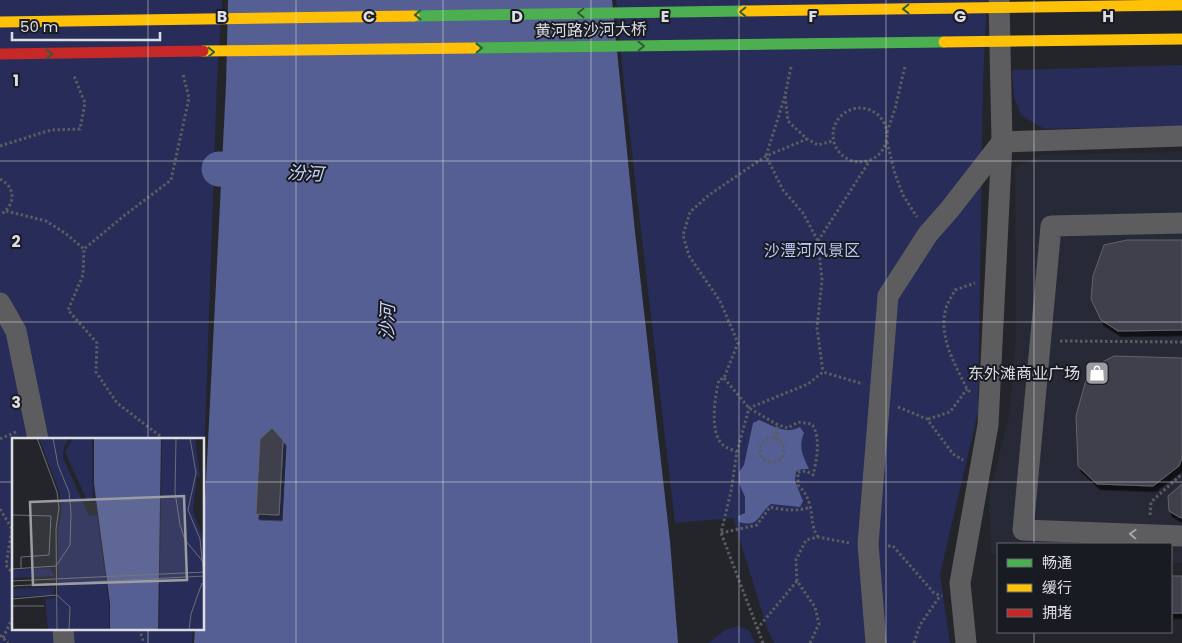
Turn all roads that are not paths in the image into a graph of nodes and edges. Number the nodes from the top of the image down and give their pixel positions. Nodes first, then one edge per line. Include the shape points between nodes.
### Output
1 (999, 0) edge
2 (1182, 5) edge
3 (0, 22) edge
4 (1182, 39) edge
5 (0, 54) edge
6 (1182, 136) edge
7 (1002, 142) junction
8 (1182, 223) edge
9 (0, 303) edge
10 (38, 438) edge
11 (1182, 536) edge
12 (63, 630) edge
13 (64, 643) edge
14 (876, 643) edge
15 (966, 643) edge

1 - 7 street
2 -> 3 main road, 黄河路沙河大桥
5 -> 4 main road, 黄河路沙河大桥
6 - 7 street
7 - 14 street via 928,234 888,296 868,544
7 - 15 street via 988,416 960,583
11 -> 8 street via 1024,530 1051,226
9 - 10 street via 16,331
12 - 13 street

